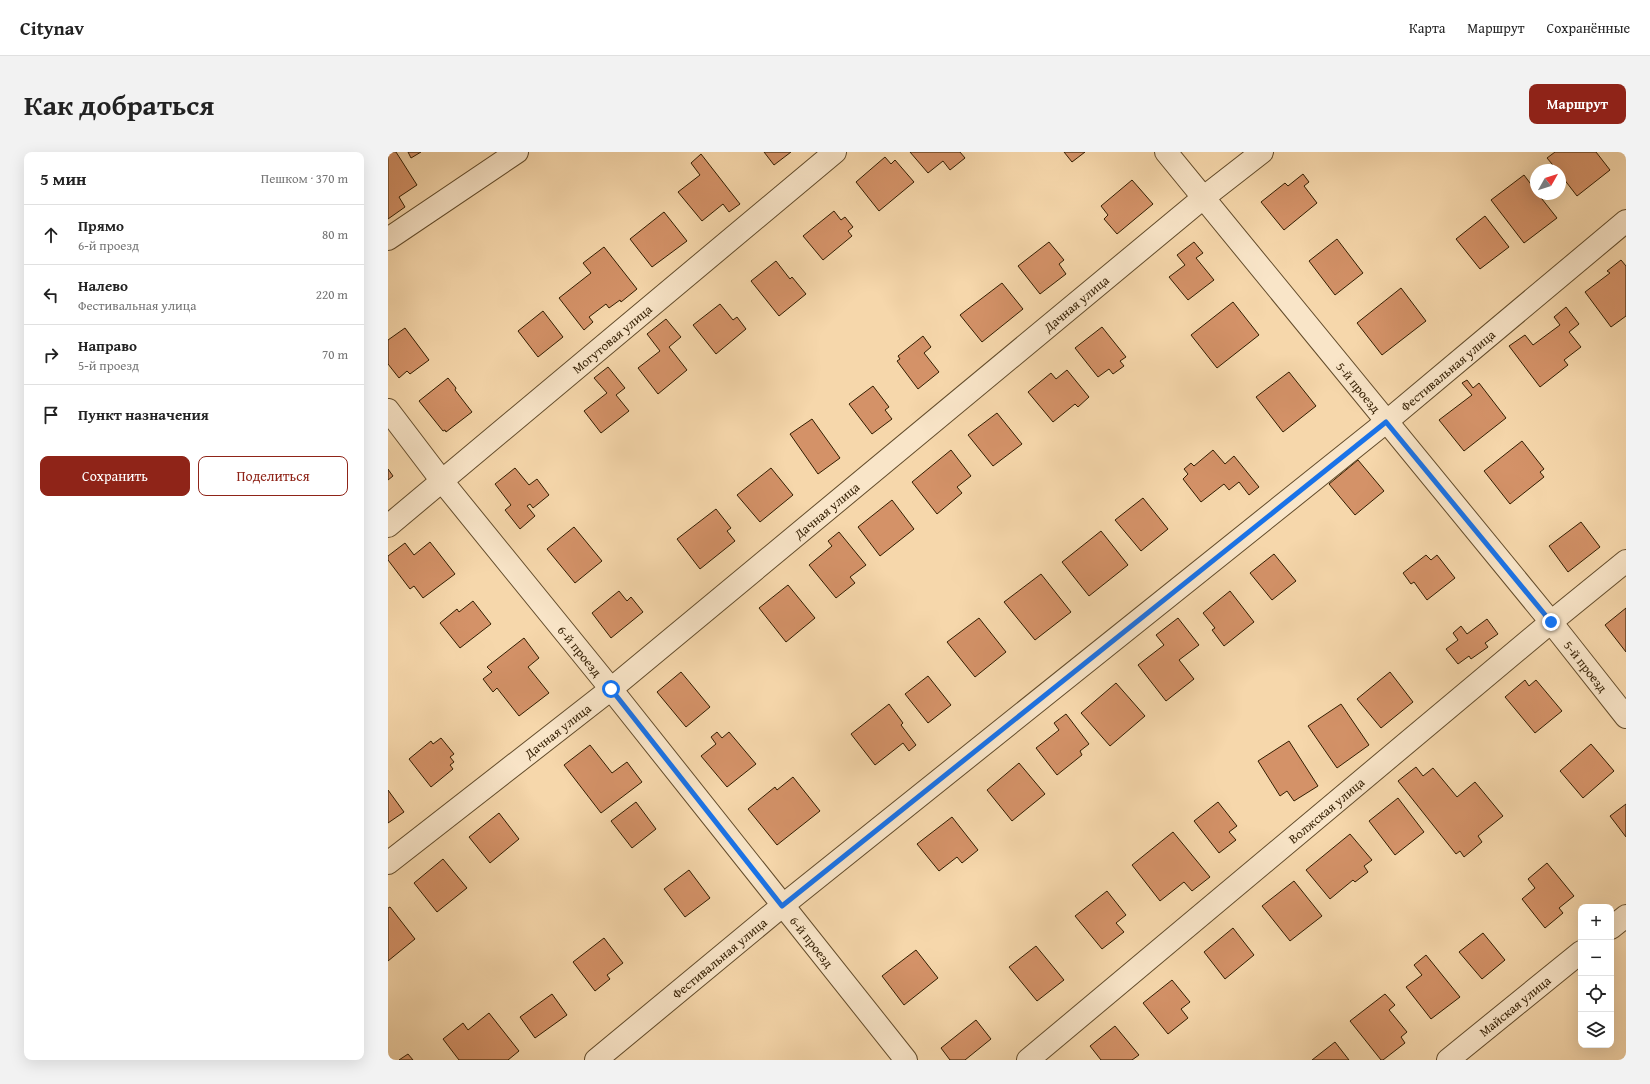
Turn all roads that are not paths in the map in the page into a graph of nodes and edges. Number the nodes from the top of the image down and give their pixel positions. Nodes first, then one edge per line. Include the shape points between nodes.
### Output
1 (517, 152) edge
2 (835, 152) edge
3 (1166, 152) edge
4 (1262, 152) edge
5 (1203, 198) junction
6 (1626, 221) edge
7 (388, 239) edge
8 (388, 410) edge
9 (1386, 422) junction
10 (442, 481) junction
11 (388, 526) edge
12 (1626, 561) edge
13 (1551, 622) junction
14 (611, 689) junction
15 (1626, 717) edge
16 (388, 863) edge
17 (782, 906) junction
18 (1626, 916) edge
19 (1614, 926) edge
20 (1578, 954) edge
21 (596, 1060) edge
22 (906, 1060) edge
23 (1028, 1060) edge
24 (1448, 1060) edge

1 - 7 street
2 - 10 street, Могутовая улица
3 - 5 street, 5-й проезд
4 - 5 street, Дачная улица
5 - 9 street, 5-й проезд
5 - 14 street, Дачная улица
6 - 9 street, Фестивальная улица
8 - 10 street, 6-й проезд
9 - 13 street, 5-й проезд
9 - 17 street, Фестивальная улица
10 - 11 street, Могутовая улица
10 - 14 street, 6-й проезд
12 - 13 street, Волжская улица
13 - 15 street, 5-й проезд
13 - 23 street, Волжская улица
14 - 16 street, Дачная улица
14 - 17 street, 6-й проезд
17 - 21 street, Фестивальная улица
17 - 22 street, 6-й проезд
18 - 19 street
20 - 24 street, Майская улица

